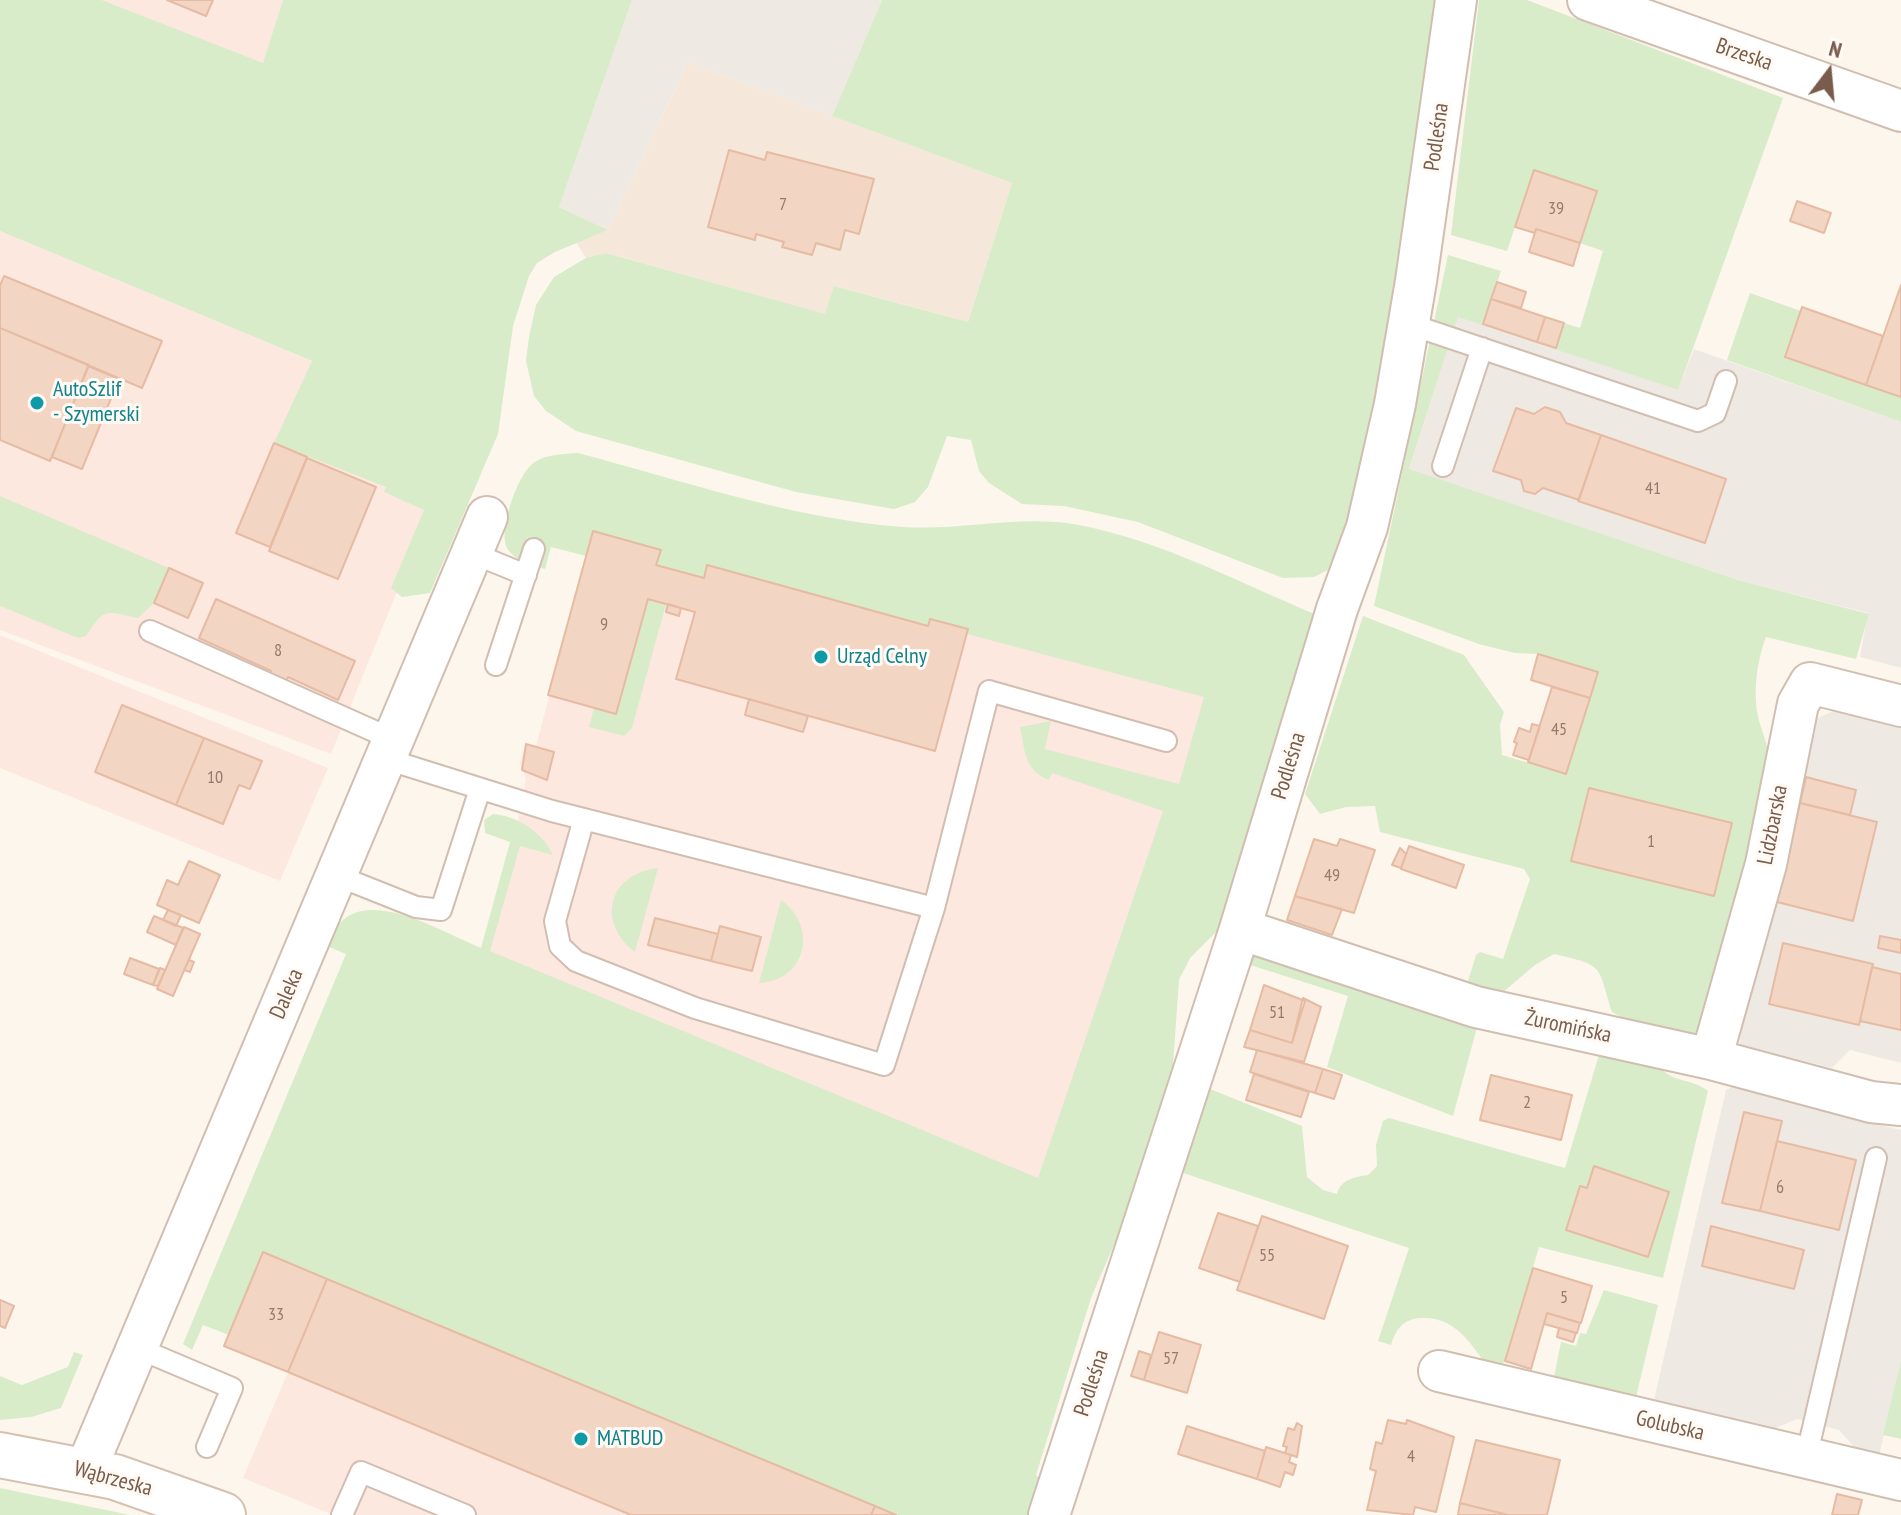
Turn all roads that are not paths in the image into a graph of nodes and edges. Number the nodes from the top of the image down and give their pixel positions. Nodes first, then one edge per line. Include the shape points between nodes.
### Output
1 (1456, 0) edge
2 (1588, 0) edge
3 (1901, 111) edge
4 (1409, 324) junction
5 (1482, 348) junction
6 (1726, 381) dead end
7 (1443, 466) dead end
8 (479, 535) joint
9 (534, 549) dead end
10 (526, 575) junction
11 (150, 631) dead end
12 (496, 665) dead end
13 (1901, 706) edge
14 (1166, 741) dead end
15 (390, 749) junction
16 (480, 789) junction
17 (584, 819) junction
18 (338, 876) junction
19 (934, 908) junction
20 (1240, 929) junction
21 (1711, 1059) junction
22 (1901, 1105) edge
23 (1876, 1158) dead end
24 (135, 1347) junction
25 (1439, 1371) dead end
26 (207, 1447) dead end
27 (0, 1455) edge
28 (1806, 1458) junction
29 (86, 1469) junction
30 (1901, 1480) edge
31 (223, 1515) edge
32 (342, 1515) edge
33 (465, 1515) edge
34 (1049, 1515) edge

1 - 4 street, Podleśna
2 - 3 street, Brzeska
4 - 5 lane
4 - 20 street, Podleśna via 1367,527
5 - 6 lane via 1698,421 1715,413
5 - 7 lane
8 - 10 lane
8 - 15 street, Daleka
9 - 10 lane
10 - 12 lane
11 - 15 lane
13 - 21 street, Lidzbarska via 1810,683 1798,704 1766,864
14 - 19 lane via 989,691
15 - 16 lane
15 - 18 street, Daleka
16 - 17 lane
16 - 18 lane via 441,910 416,907
17 - 19 lane
17 - 19 lane via 555,921 560,946 576,961 695,1008 884,1065
18 - 24 street, Daleka
20 - 21 street, Żuromińska via 1476,1007
20 - 34 street, Podleśna
21 - 22 street, Żuromińska via 1871,1102
23 - 28 lane
24 - 26 lane via 232,1388
24 - 29 street, Daleka
25 - 28 street, Golubska
27 - 29 street, Wąbrzeska
28 - 30 street, Golubska
29 - 31 street, Wąbrzeska
32 - 33 lane via 361,1472

